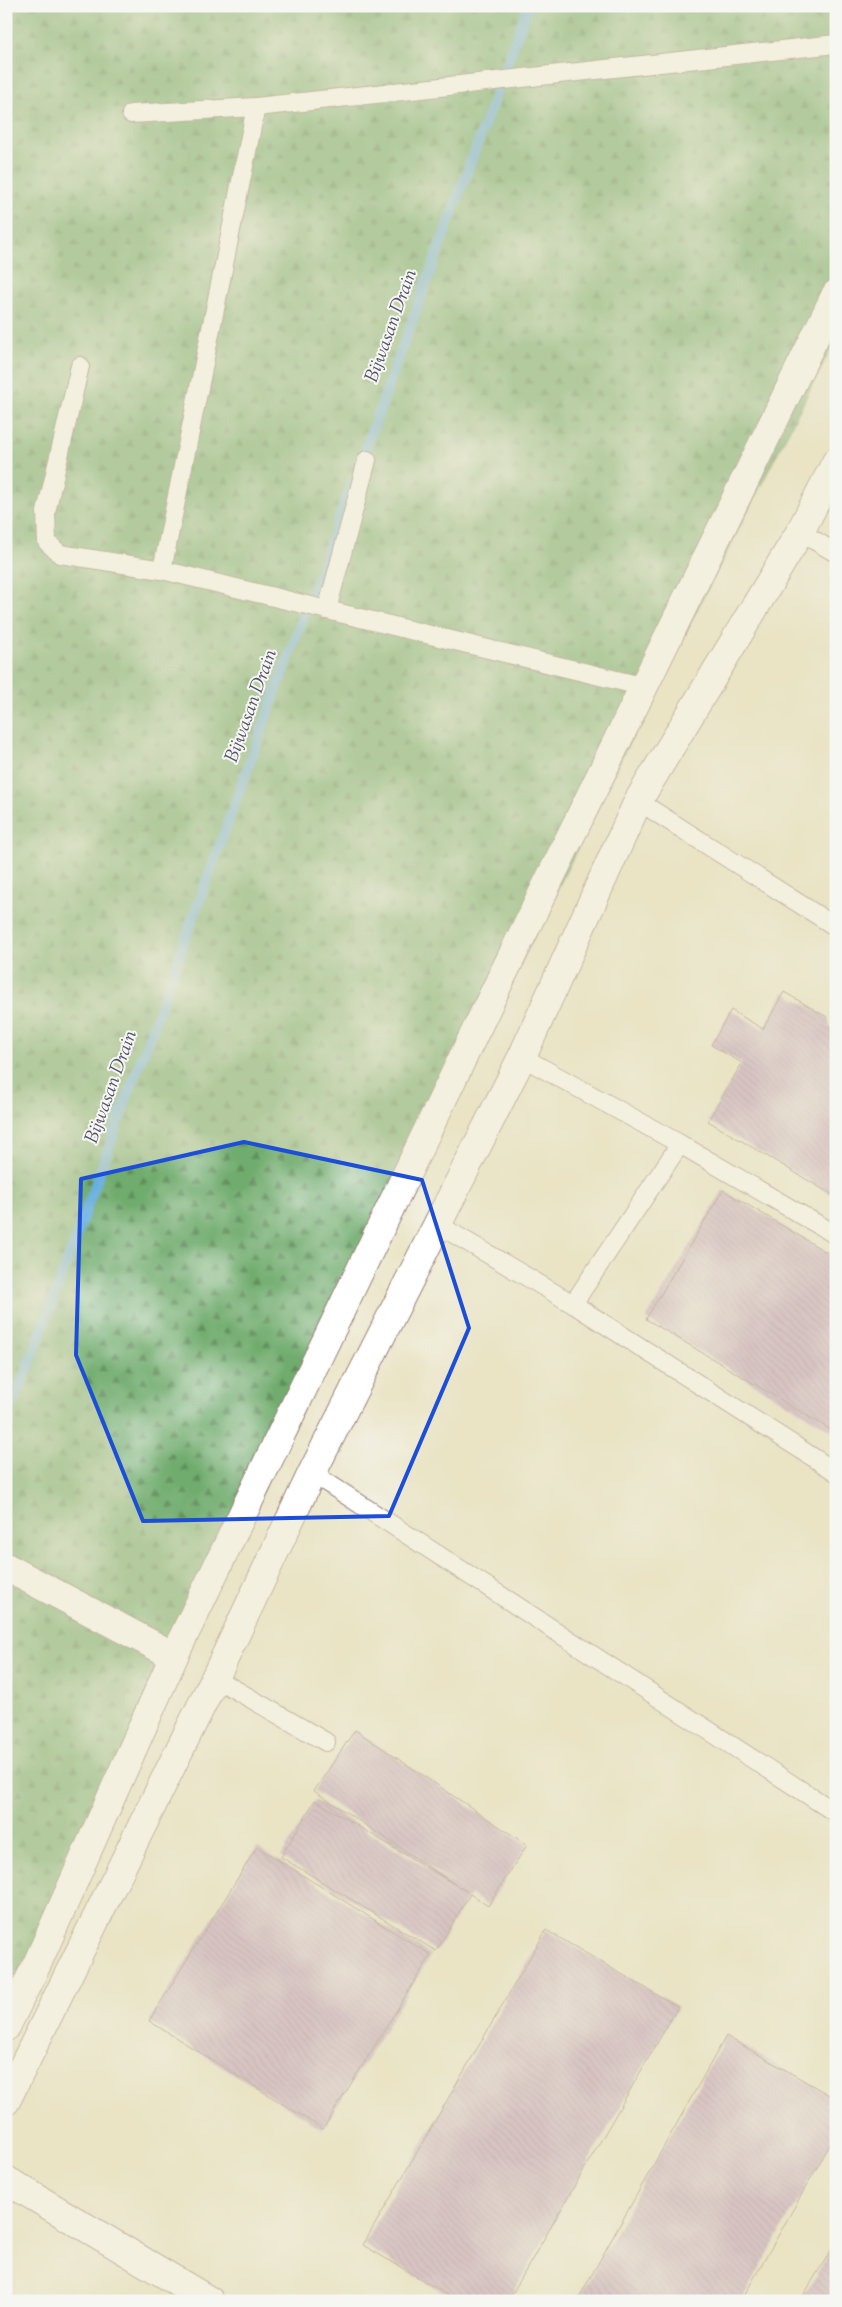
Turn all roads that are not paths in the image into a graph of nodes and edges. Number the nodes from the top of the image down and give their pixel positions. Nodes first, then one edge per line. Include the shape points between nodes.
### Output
1 (836, 44) edge
2 (256, 107) junction
3 (131, 114) dead end
4 (836, 294) edge
5 (80, 366) dead end
6 (367, 460) dead end
7 (835, 466) edge
8 (800, 532) junction
9 (836, 553) edge
10 (162, 570) junction
11 (325, 609) junction
12 (645, 687) junction
13 (638, 801) junction
14 (836, 927) edge
15 (522, 1056) junction
16 (680, 1144) junction
17 (438, 1224) junction
18 (836, 1235) edge
19 (573, 1304) junction
20 (836, 1472) edge
21 (312, 1473) junction
22 (6, 1567) edge
23 (174, 1656) junction
24 (215, 1678) junction
25 (326, 1742) dead end
26 (836, 1813) edge
27 (6, 2027) edge
28 (6, 2100) edge
29 (6, 2180) edge
30 (210, 2301) edge

1 - 2 lane
2 - 3 lane
2 - 10 lane
4 - 12 street
5 - 10 lane via 46,512 47,542 60,554
6 - 11 lane
7 - 8 street
8 - 9 lane
8 - 13 street
10 - 11 lane
11 - 12 lane
12 - 23 street
13 - 14 lane
13 - 15 street
15 - 16 lane
15 - 17 street
16 - 18 lane
16 - 19 lane
17 - 19 lane
17 - 21 street
19 - 20 lane
21 - 24 street
21 - 26 lane
22 - 23 street
23 - 27 street
24 - 25 lane
24 - 28 street
29 - 30 street

